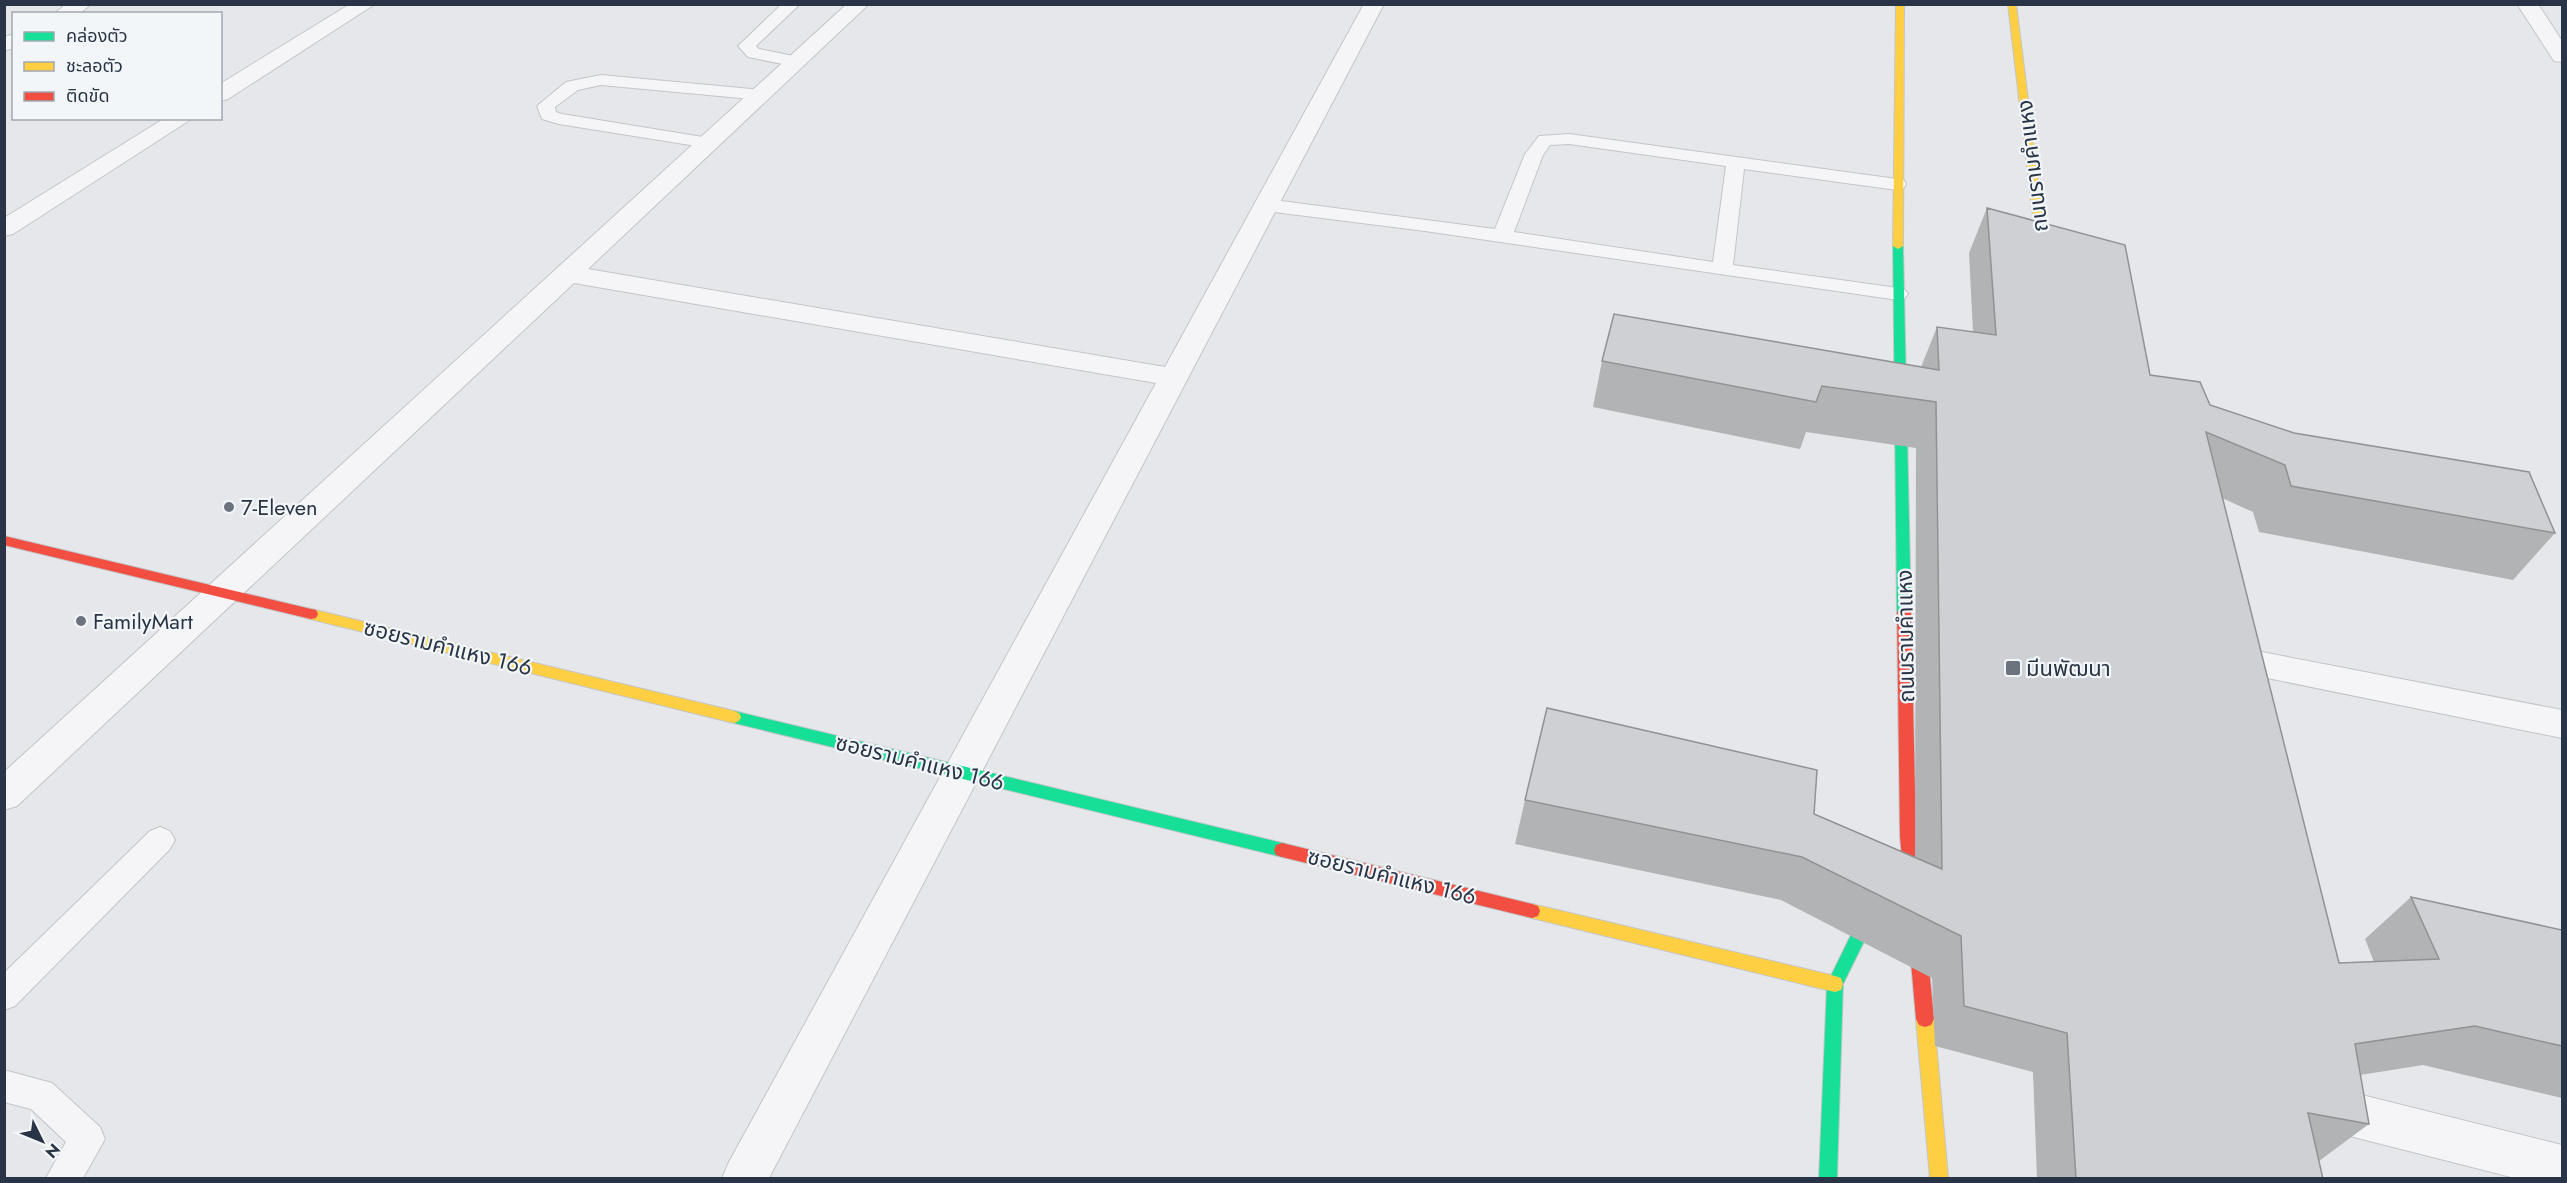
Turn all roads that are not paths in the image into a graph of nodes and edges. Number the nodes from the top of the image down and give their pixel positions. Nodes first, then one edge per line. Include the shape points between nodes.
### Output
1 (81, 4) edge
2 (365, 4) edge
3 (792, 4) edge
4 (859, 4) edge
5 (1374, 4) edge
6 (1900, 4) edge
7 (2012, 4) edge
8 (2527, 4) edge
9 (67, 12) edge
10 (2562, 56) edge
11 (797, 62) junction
12 (222, 93) edge
13 (762, 95) junction
14 (179, 120) edge
15 (709, 143) junction
16 (1736, 163) junction
17 (1897, 184) junction
18 (1267, 205) junction
19 (4, 229) edge
20 (1503, 235) junction
21 (1722, 270) junction
22 (569, 273) junction
23 (2045, 277) edge
24 (1898, 294) junction
25 (1174, 377) junction
26 (4, 540) edge
27 (224, 593) junction
28 (2193, 652) edge
29 (2562, 724) edge
30 (963, 772) junction
31 (4, 795) edge
32 (1908, 836) junction
33 (160, 840) dead end
34 (1898, 857) edge
35 (1882, 889) edge
36 (1835, 984) junction
37 (4, 995) edge
38 (4, 1086) edge
39 (2288, 1098) edge
40 (2562, 1168) edge
41 (63, 1179) edge
42 (745, 1179) edge
43 (1828, 1179) edge
44 (1939, 1179) edge

1 - 9 street
2 - 12 street
3 - 11 lane via 746,46 754,53
4 - 11 street
5 - 18 street
6 - 17 main road, ถนนรามคำแหง
7 - 23 main road, ถนนรามคำแหง
8 - 10 street
11 - 13 street
13 - 15 street
13 - 15 lane via 613,79 572,86 546,106 548,115 559,119
14 - 19 street
15 - 22 street
16 - 17 lane
16 - 20 lane via 1569,138 1545,140 1534,154
16 - 21 lane
17 - 24 main road, ถนนรามคำแหง
18 - 20 lane
18 - 25 street
20 - 21 lane
21 - 24 lane
22 - 25 street
22 - 27 street
24 - 32 main road, ถนนรามคำแหง
25 - 30 street
26 - 27 main road, ซอยรามคำแหง 166
27 - 30 main road, ซอยรามคำแหง 166
27 - 31 street
28 - 29 street
30 - 36 main road, ซอยรามคำแหง 166
30 - 42 street
32 - 34 main road, ถนนรามคำแหง
32 - 44 main road, ถนนรามคำแหง
33 - 37 lane
35 - 36 main road
36 - 43 main road
38 - 41 lane via 40,1095 88,1139
39 - 40 street

